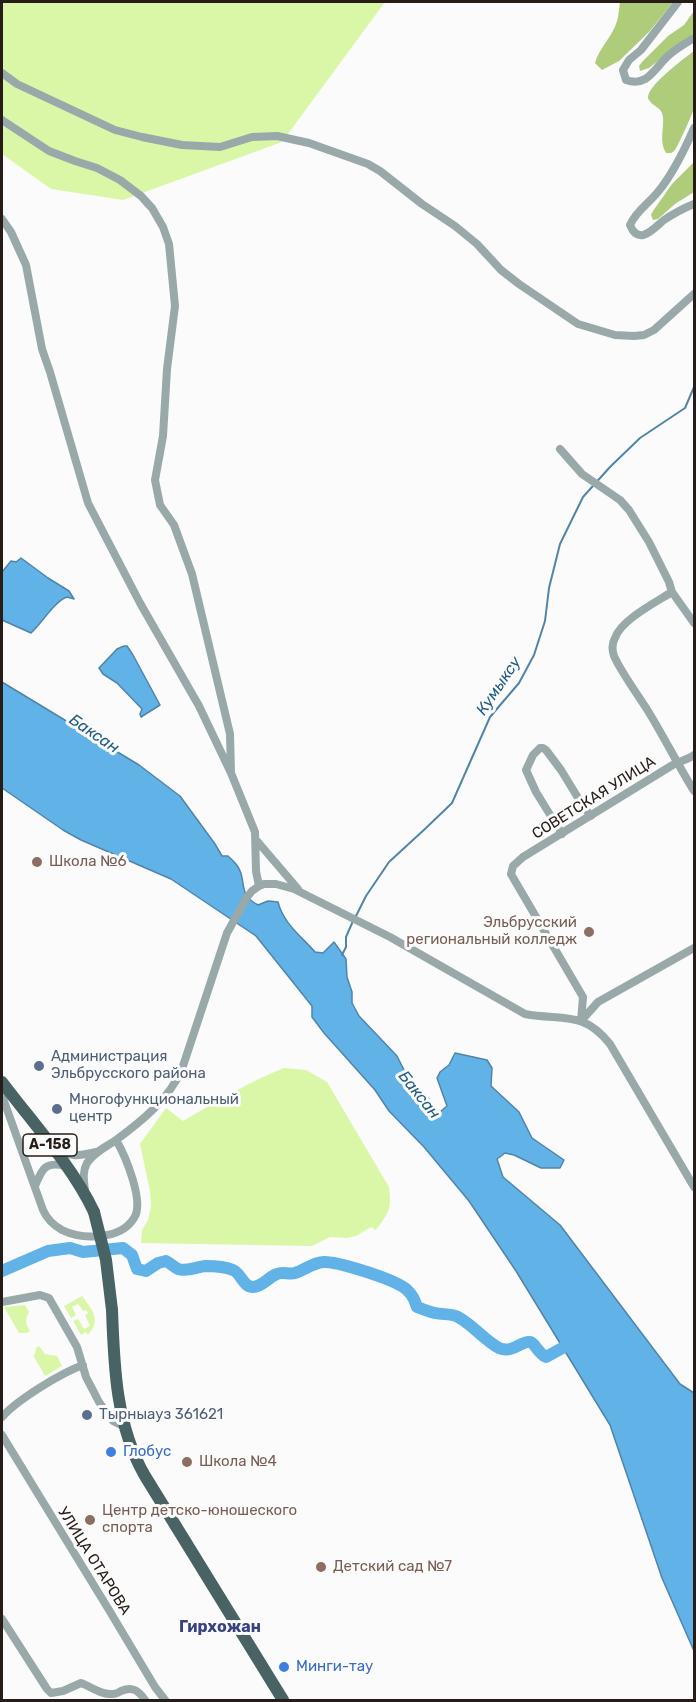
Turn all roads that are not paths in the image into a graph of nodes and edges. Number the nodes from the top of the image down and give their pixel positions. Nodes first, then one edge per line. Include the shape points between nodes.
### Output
1 (678, 2) edge
2 (694, 38) edge
3 (2, 73) edge
4 (2, 120) edge
5 (694, 128) edge
6 (694, 204) edge
7 (2, 219) edge
8 (694, 294) edge
9 (560, 449) dead end
10 (672, 592) junction
11 (694, 623) edge
12 (694, 755) edge
13 (678, 762) junction
14 (231, 773) junction
15 (694, 791) edge
16 (591, 816) junction
17 (562, 834) junction
18 (256, 839) junction
19 (256, 888) junction
20 (302, 893) junction
21 (694, 948) edge
22 (581, 1021) junction
23 (2, 1082) edge
24 (2, 1090) edge
25 (116, 1140) junction
26 (48, 1142) junction
27 (97, 1152) junction
28 (66, 1166) junction
29 (693, 1183) edge
30 (35, 1186) junction
31 (85, 1195) junction
32 (2, 1302) edge
33 (83, 1365) junction
34 (2, 1417) edge
35 (125, 1427) junction
36 (2, 1435) edge
37 (2, 1619) edge
38 (145, 1701) edge
39 (165, 1701) edge
40 (283, 1701) edge

1 - 2 street via 629,60 623,70 626,80 644,80 669,55
3 - 8 street via 17,84 115,130 182,145 220,147 252,137 277,136 309,143 368,165 455,226 501,270 578,324 615,335 644,335
4 - 14 street via 49,151 120,180 152,208 169,244 176,306 155,480 160,506 174,525 192,574 230,734
5 - 6 street via 658,193 630,225 639,235 646,235
7 - 14 street via 26,265 42,349 88,503 200,706
9 - 10 street via 582,474 629,510
10 - 11 street
10 - 13 street via 618,631 613,649
12 - 13 street, СОВЕТСКАЯ УЛИЦА
13 - 15 street
13 - 16 street, СОВЕТСКАЯ УЛИЦА
14 - 18 street
16 - 17 street, СОВЕТСКАЯ УЛИЦА
16 - 17 street via 546,750 540,748 526,770
17 - 22 street, СОВЕТСКАЯ УЛИЦА via 516,862 512,874 583,997
18 - 19 street
18 - 20 street
19 - 20 street via 276,884
19 - 25 street via 232,923 222,947 180,1074 158,1104
20 - 22 street via 406,945 525,1014
21 - 22 street via 598,1002
22 - 29 street via 610,1044
23 - 26 main road, А-158
24 - 30 street
25 - 27 street
25 - 30 street via 137,1200 134,1218 124,1228 100,1235 62,1230 45,1215
26 - 27 street via 71,1155
26 - 28 main road, А-158
27 - 31 street via 85,1169
28 - 30 street via 47,1166
28 - 31 main road, А-158
31 - 35 main road, А-158, bridge via 94,1212 106,1260
32 - 33 street via 40,1295 49,1298
33 - 34 street via 30,1395
33 - 35 street via 105,1411
35 - 40 main road, А-158 via 145,1476
36 - 39 street, УЛИЦА ОТАРОВА
37 - 38 street via 51,1693 81,1683 114,1695 134,1689

